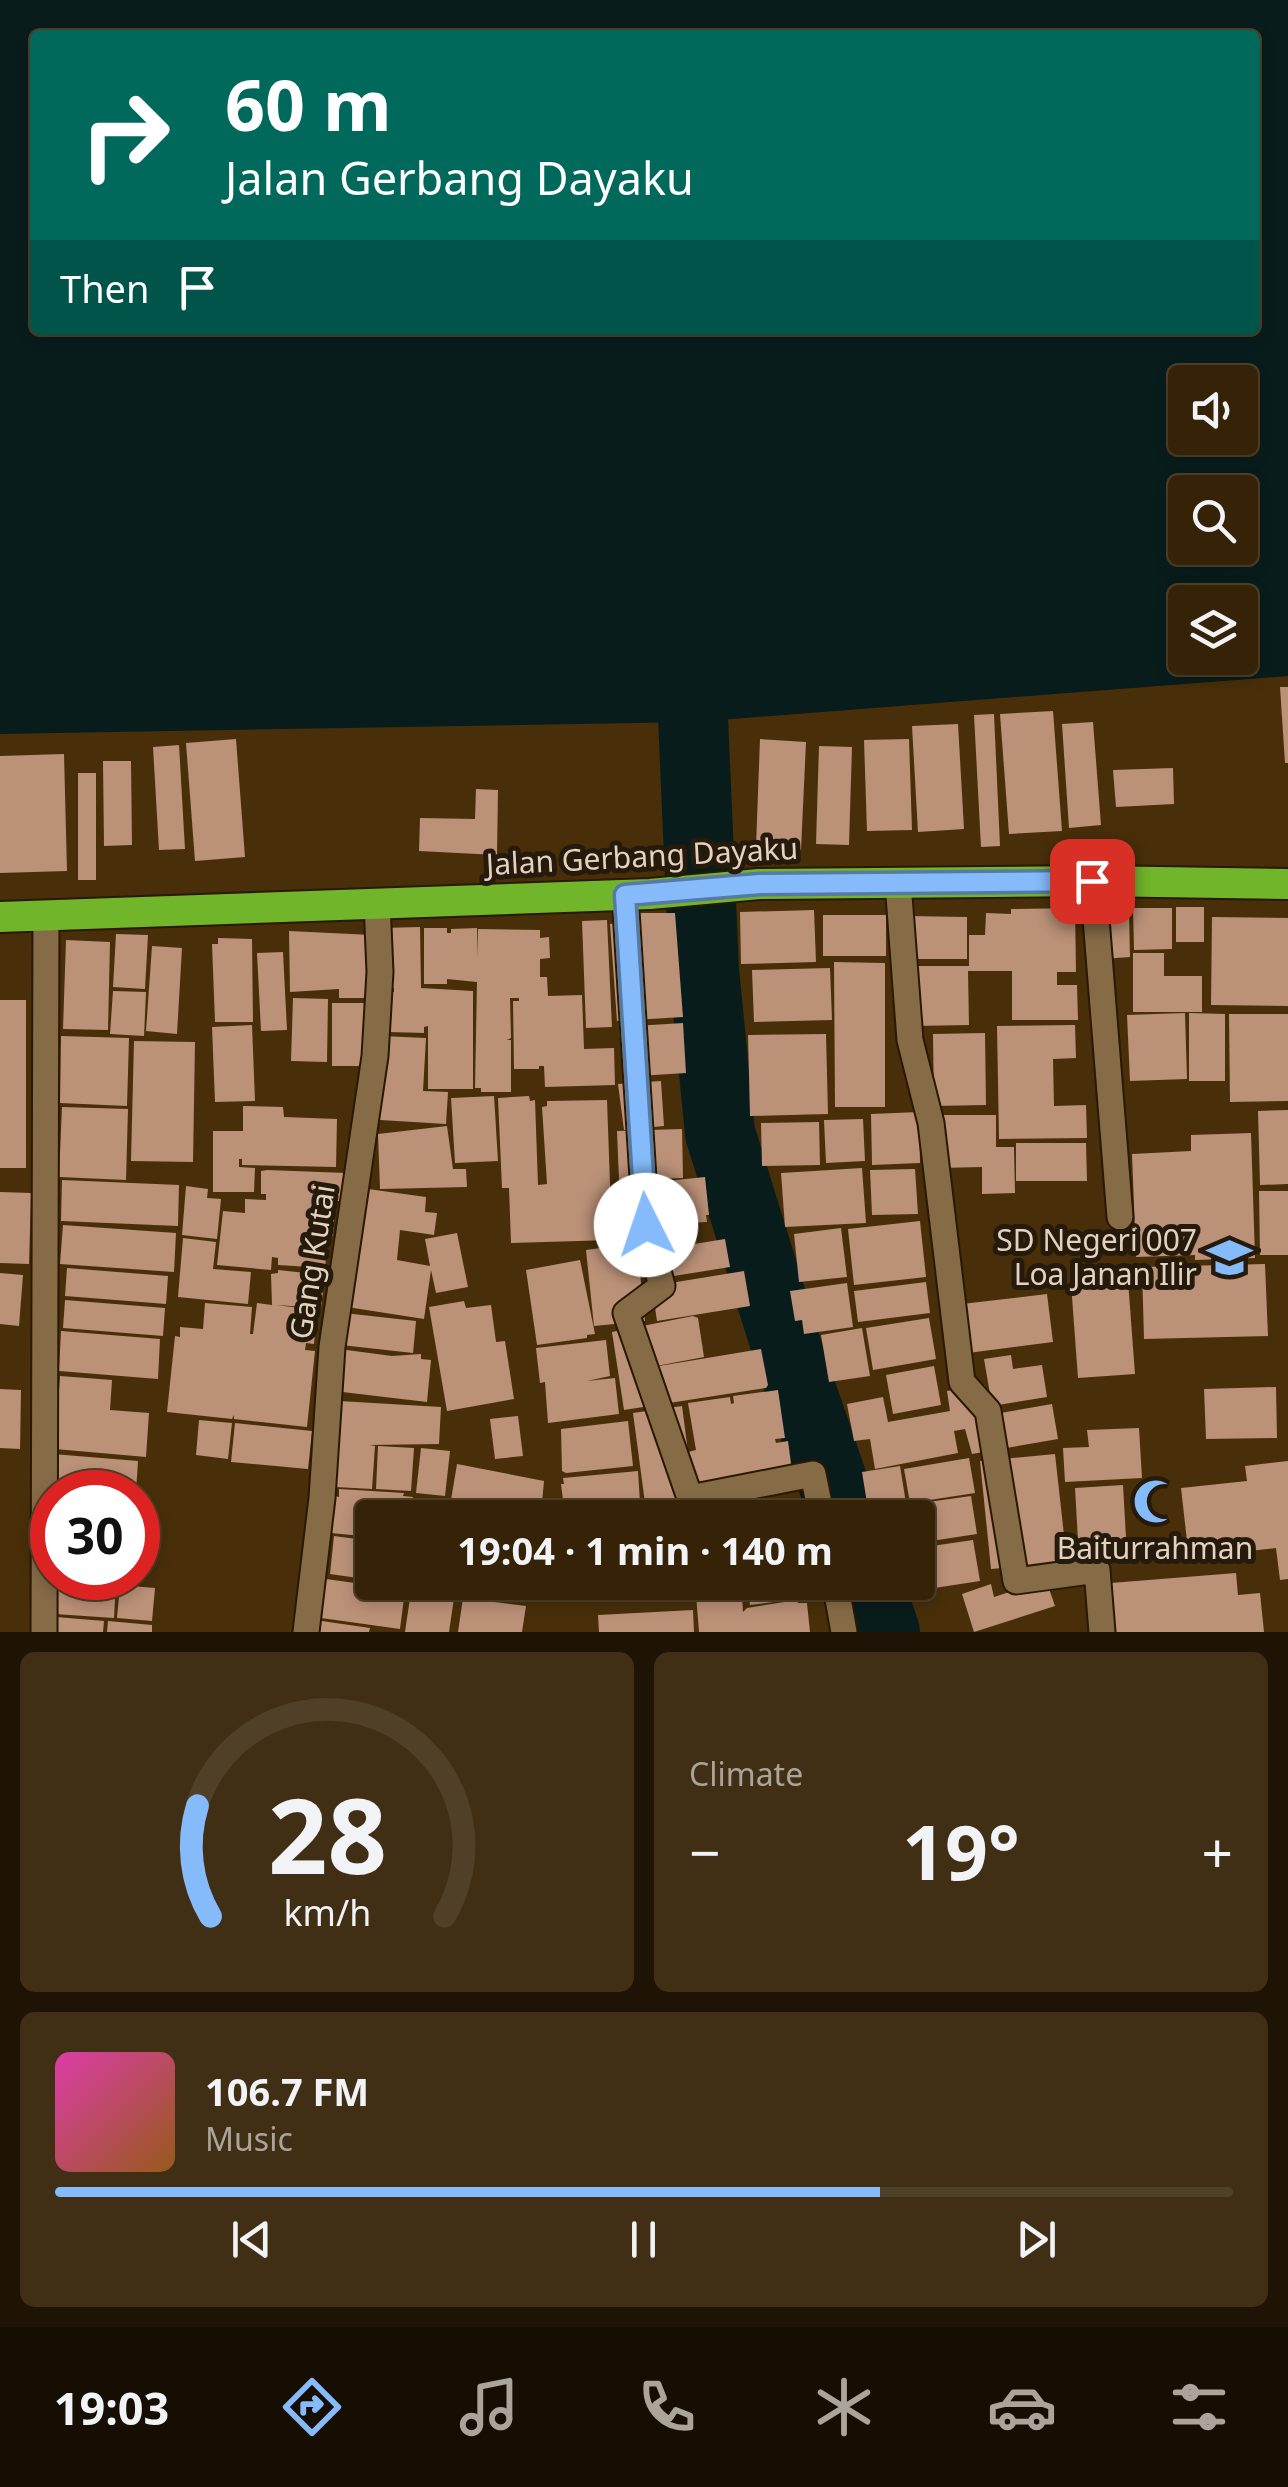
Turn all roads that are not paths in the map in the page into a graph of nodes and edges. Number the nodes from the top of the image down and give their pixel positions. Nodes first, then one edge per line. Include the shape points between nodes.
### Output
1 (1092, 881) junction
2 (898, 883) junction
3 (1288, 884) edge
4 (637, 894) junction
5 (377, 903) junction
6 (46, 916) junction
7 (0, 917) edge
8 (1120, 1217) dead end
9 (818, 1500) edge
10 (838, 1600) edge
11 (44, 1632) edge
12 (306, 1632) edge
13 (844, 1632) edge
14 (1102, 1632) edge

1 - 2 highway, Jalan Gerbang Dayaku
1 - 3 highway, Jalan Gerbang Dayaku
1 - 8 street
2 - 4 highway, Jalan Gerbang Dayaku
2 - 14 street via 910,1040 932,1123 962,1382 988,1410 1016,1581 1097,1570
4 - 5 highway, Jalan Gerbang Dayaku
4 - 9 street via 646,1225 662,1286 626,1313 690,1498 813,1474
5 - 6 highway, Jalan Gerbang Dayaku
5 - 12 street, Gang Kutai via 375,1056 332,1346
6 - 7 highway, Jalan Gerbang Dayaku
6 - 11 street
10 - 13 street

